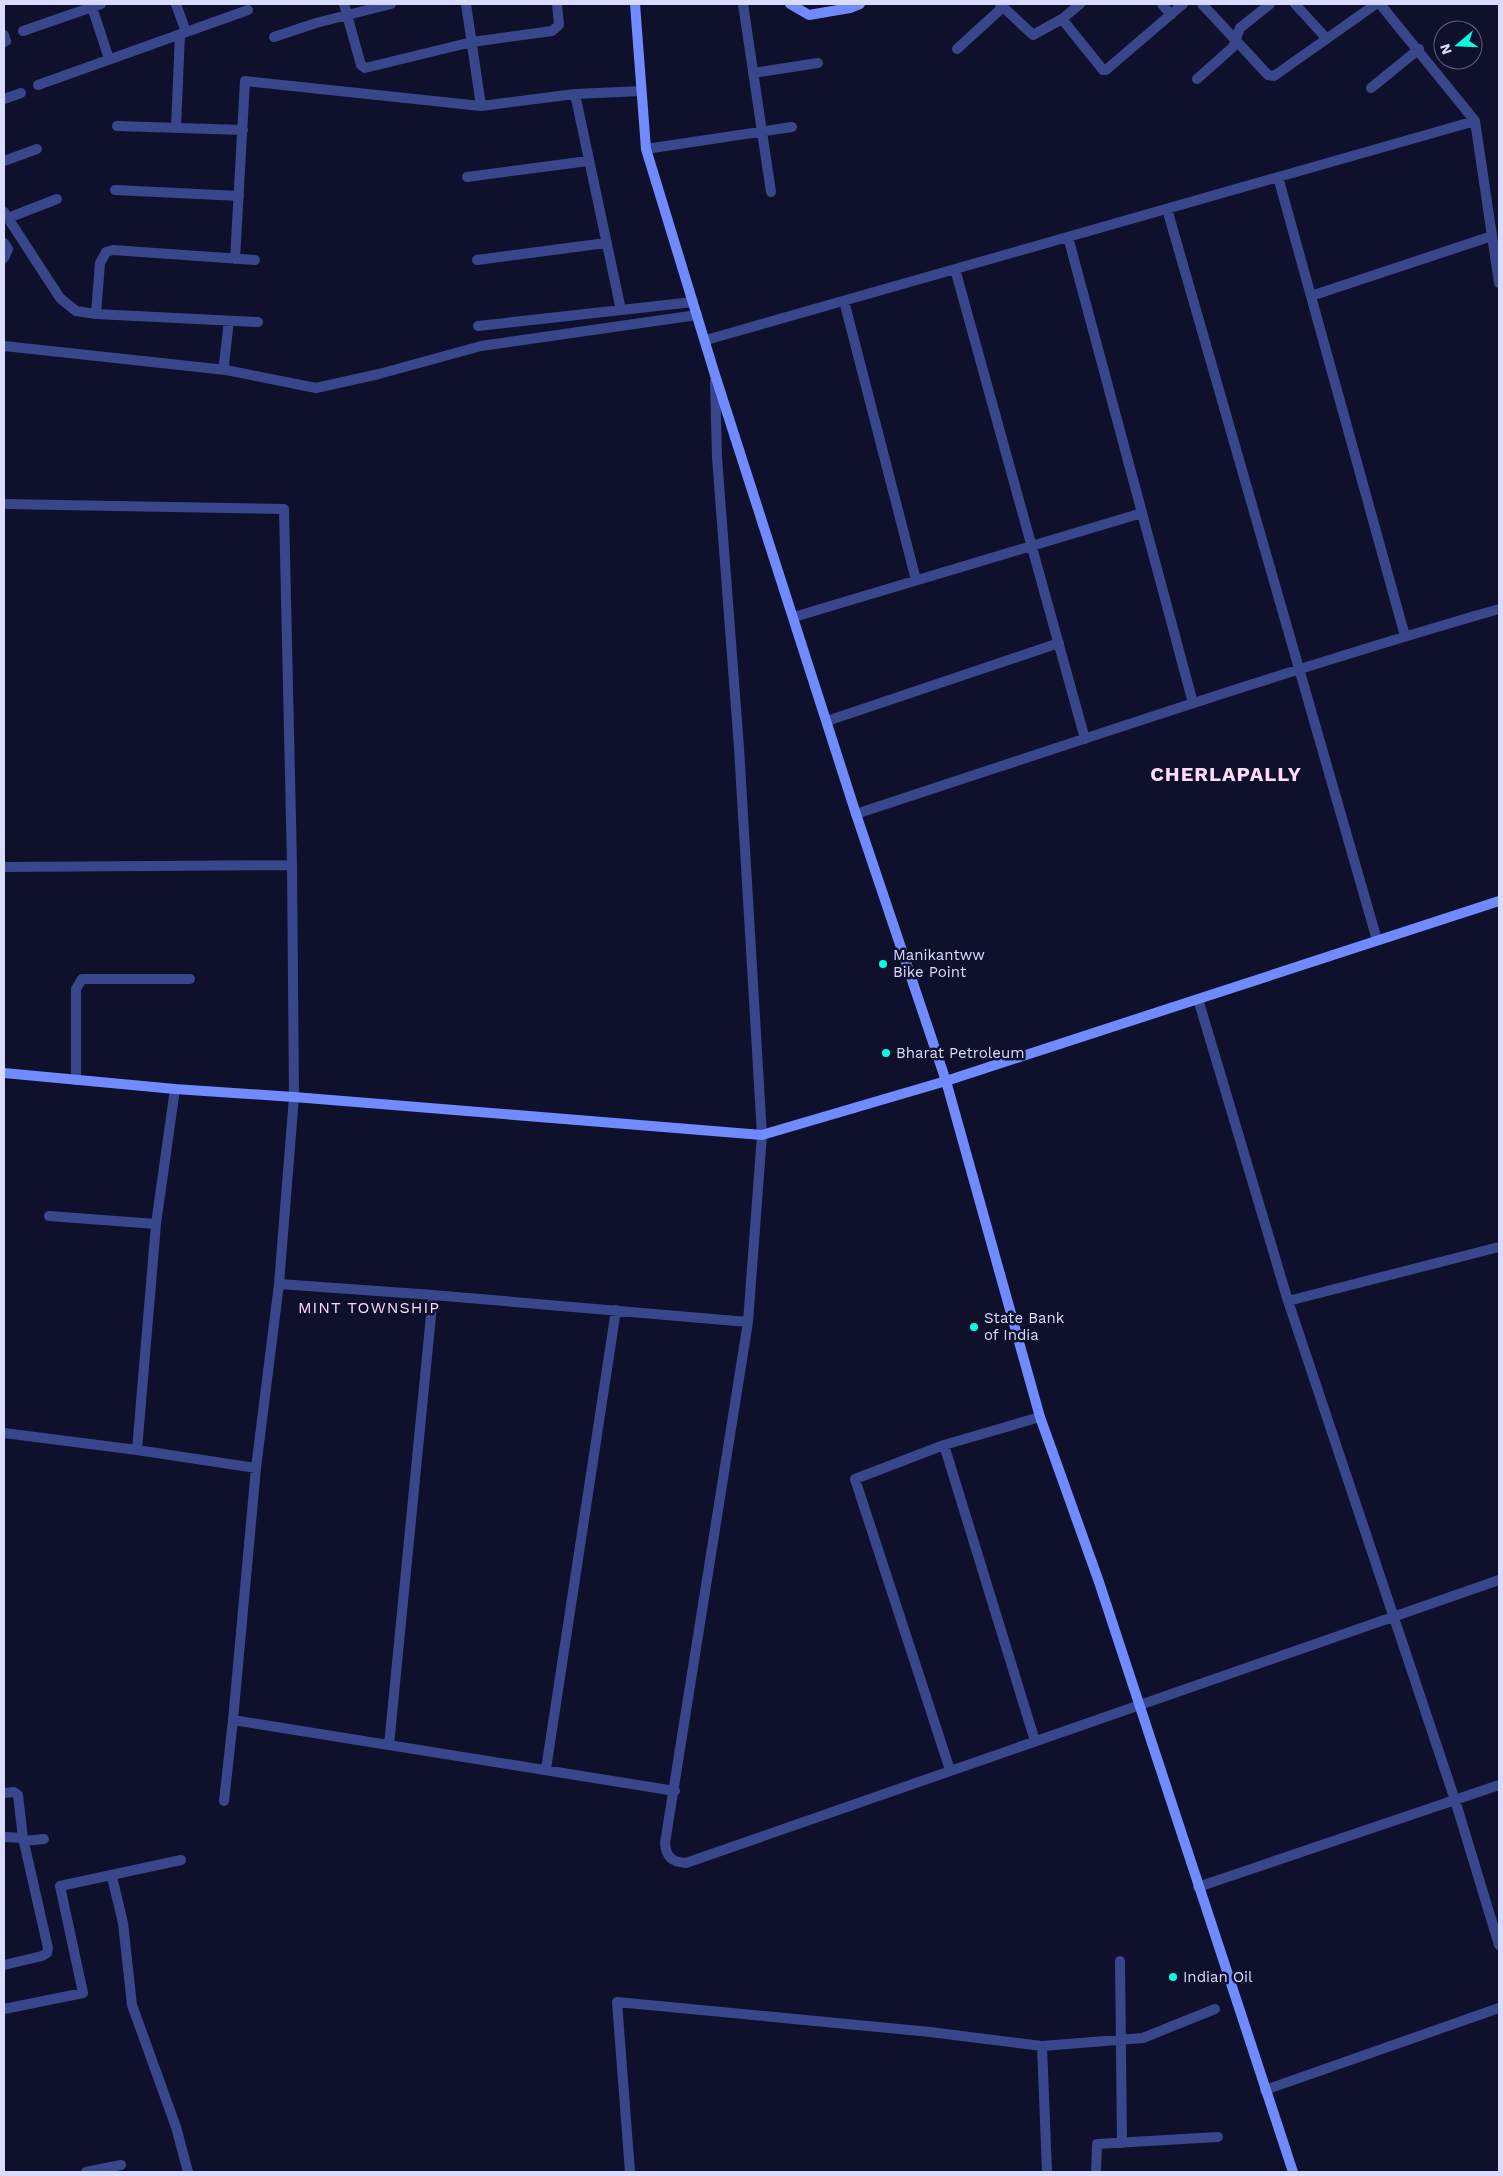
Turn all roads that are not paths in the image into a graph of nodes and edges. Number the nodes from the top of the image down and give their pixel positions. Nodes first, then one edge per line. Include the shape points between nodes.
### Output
1 (176, 4) edge
2 (344, 4) edge
3 (391, 4) edge
4 (466, 4) edge
5 (557, 4) edge
6 (635, 4) edge
7 (743, 4) edge
8 (790, 4) edge
9 (860, 4) edge
10 (1080, 4) edge
11 (1162, 4) edge
12 (1183, 4) edge
13 (1202, 4) edge
14 (1270, 4) edge
15 (1295, 4) edge
16 (1376, 4) edge
17 (1380, 4) edge
18 (96, 6) edge
19 (1002, 6) edge
20 (248, 10) dead end
21 (1171, 15) junction
22 (347, 17) junction
23 (1062, 19) junction
24 (23, 31) dead end
25 (183, 33) junction
26 (4, 35) edge
27 (274, 37) dead end
28 (1326, 38) junction
29 (4, 42) edge
30 (472, 42) junction
31 (1236, 42) junction
32 (956, 49) dead end
33 (1419, 49) junction
34 (109, 59) junction
35 (818, 63) dead end
36 (753, 74) junction
37 (1197, 79) dead end
38 (38, 85) dead end
39 (1371, 88) dead end
40 (641, 91) junction
41 (21, 93) dead end
42 (575, 94) junction
43 (4, 99) edge
44 (481, 106) junction
45 (1475, 121) junction
46 (117, 126) dead end
47 (792, 126) dead end
48 (176, 127) junction
49 (242, 130) junction
50 (762, 132) junction
51 (37, 149) dead end
52 (646, 149) junction
53 (4, 160) edge
54 (588, 160) junction
55 (467, 177) dead end
56 (1278, 177) junction
57 (115, 190) dead end
58 (771, 192) dead end
59 (239, 196) junction
60 (57, 199) dead end
61 (1167, 209) junction
62 (6, 215) edge
63 (1492, 236) junction
64 (1068, 237) junction
65 (4, 243) edge
66 (606, 243) junction
67 (4, 258) edge
68 (236, 259) junction
69 (255, 260) dead end
70 (477, 260) dead end
71 (955, 269) junction
72 (1499, 283) edge
73 (1310, 296) junction
74 (844, 301) junction
75 (693, 302) junction
76 (621, 310) junction
77 (96, 314) junction
78 (697, 315) junction
79 (228, 321) junction
80 (258, 322) dead end
81 (478, 326) dead end
82 (706, 340) junction
83 (4, 346) edge
84 (226, 370) junction
85 (715, 375) junction
86 (4, 504) edge
87 (1142, 512) junction
88 (1032, 546) junction
89 (916, 580) junction
90 (1499, 609) edge
91 (794, 617) junction
92 (1404, 636) junction
93 (1058, 643) junction
94 (1299, 669) junction
95 (1193, 703) junction
96 (827, 721) junction
97 (1085, 739) junction
98 (856, 814) junction
99 (292, 865) junction
100 (4, 867) edge
101 (1499, 901) edge
102 (1377, 940) junction
103 (190, 979) dead end
104 (1198, 999) junction
105 (4, 1073) edge
106 (76, 1080) junction
107 (946, 1081) junction
108 (175, 1089) junction
109 (294, 1097) junction
110 (762, 1135) junction
111 (49, 1216) dead end
112 (156, 1224) junction
113 (1499, 1247) edge
114 (279, 1284) junction
115 (433, 1295) junction
116 (1288, 1301) junction
117 (616, 1310) junction
118 (748, 1322) junction
119 (1040, 1417) junction
120 (4, 1434) edge
121 (944, 1445) junction
122 (137, 1450) junction
123 (256, 1468) junction
124 (1499, 1580) edge
125 (1393, 1616) junction
126 (1140, 1705) junction
127 (233, 1720) junction
128 (1035, 1741) junction
129 (389, 1745) junction
130 (546, 1769) junction
131 (950, 1770) junction
132 (1499, 1785) edge
133 (675, 1791) junction
134 (4, 1793) edge
135 (1455, 1800) junction
136 (224, 1801) dead end
137 (4, 1837) edge
138 (23, 1839) junction
139 (44, 1839) dead end
140 (181, 1860) dead end
141 (112, 1877) junction
142 (1198, 1887) junction
143 (1499, 1945) edge
144 (1120, 1961) dead end
145 (4, 1965) edge
146 (1499, 2008) edge
147 (4, 2009) edge
148 (1215, 2009) dead end
149 (1120, 2040) junction
150 (1042, 2046) junction
151 (1266, 2090) junction
152 (1218, 2137) dead end
153 (1122, 2143) junction
154 (121, 2165) dead end
155 (86, 2172) edge
156 (188, 2172) edge
157 (630, 2172) edge
158 (1047, 2172) edge
159 (1096, 2172) edge
160 (1292, 2172) edge

1 - 25 street
2 - 22 street
3 - 22 street
4 - 30 street
5 - 30 street via 559,25 552,31
6 - 40 street
7 - 36 street
8 - 9 street via 809,15
10 - 23 street
11 - 21 street
12 - 21 street
13 - 31 street
14 - 31 street via 1240,28
15 - 28 street
16 - 28 street
17 - 33 street
18 - 24 street
18 - 34 street
19 - 23 street via 1033,35
19 - 32 street
20 - 25 street
21 - 23 street via 1106,70
22 - 27 street
22 - 30 street via 361,65 365,68
25 - 34 street
25 - 48 street
26 - 29 street
28 - 31 street via 1274,76 1268,75
30 - 44 street
31 - 37 street
33 - 39 street
33 - 45 street
34 - 38 street
35 - 36 street
36 - 50 street
40 - 42 street
40 - 52 street
41 - 43 street
42 - 44 street
42 - 54 street
44 - 49 street via 245,81
45 - 56 street
45 - 63 street
46 - 48 street
47 - 50 street
48 - 49 street
49 - 59 street
50 - 52 street
50 - 58 street
51 - 53 street
52 - 75 street
54 - 55 street
54 - 66 street
56 - 61 street
56 - 73 street
57 - 59 street
59 - 68 street
60 - 62 street
61 - 64 street
61 - 94 street
62 - 77 street via 60,298 76,311
63 - 72 street
63 - 73 street
64 - 71 street
64 - 87 street
65 - 67 street via 8,249
66 - 70 street
66 - 76 street
68 - 69 street
68 - 77 street via 106,252 100,263
71 - 74 street
71 - 88 street
73 - 92 street
74 - 82 street
74 - 89 street
75 - 76 street
75 - 78 street
76 - 81 street
77 - 79 street
78 - 82 street
78 - 84 street via 481,346 316,388
79 - 80 street
79 - 84 street
82 - 85 street
83 - 84 street
85 - 91 street
85 - 110 street via 717,457 739,748
86 - 99 street via 284,509
87 - 88 street
87 - 95 street
88 - 89 street
88 - 93 street
89 - 91 street
90 - 92 street
91 - 96 street
92 - 94 street
93 - 96 street
93 - 97 street
94 - 95 street
94 - 102 street
95 - 97 street
96 - 98 street
97 - 98 street
98 - 107 street
99 - 100 street
99 - 109 street
101 - 102 street
102 - 104 street
103 - 106 street via 82,980 76,989
104 - 107 street
104 - 116 street
105 - 106 street
106 - 108 street
107 - 110 street
107 - 119 street
108 - 109 street
108 - 112 street
109 - 110 street
109 - 114 street
110 - 118 street
111 - 112 street
112 - 122 street
113 - 116 street
114 - 115 street
114 - 123 street
115 - 117 street
115 - 129 street
116 - 125 street
117 - 118 street
117 - 130 street
118 - 133 street
119 - 121 street
119 - 126 street
120 - 122 street
121 - 128 street
121 - 131 street via 854,1479
122 - 123 street
123 - 127 street
124 - 125 street
125 - 126 street
125 - 135 street
126 - 128 street
126 - 142 street
127 - 129 street
127 - 136 street
128 - 131 street
129 - 130 street
130 - 133 street
131 - 133 street via 686,1863 669,1858 666,1851
132 - 135 street
134 - 138 street via 18,1795
135 - 142 street
135 - 143 street
137 - 138 street
138 - 139 street
138 - 145 street via 47,1952
140 - 141 street
141 - 147 street via 60,1886 83,1993
141 - 156 street via 123,1923 132,2005 176,2127
142 - 151 street
144 - 149 street
146 - 151 street
148 - 149 street via 1143,2038
149 - 150 street
149 - 153 street
150 - 157 street via 617,2002
150 - 158 street
151 - 160 street
152 - 153 street
153 - 159 street via 1097,2144
154 - 155 street

